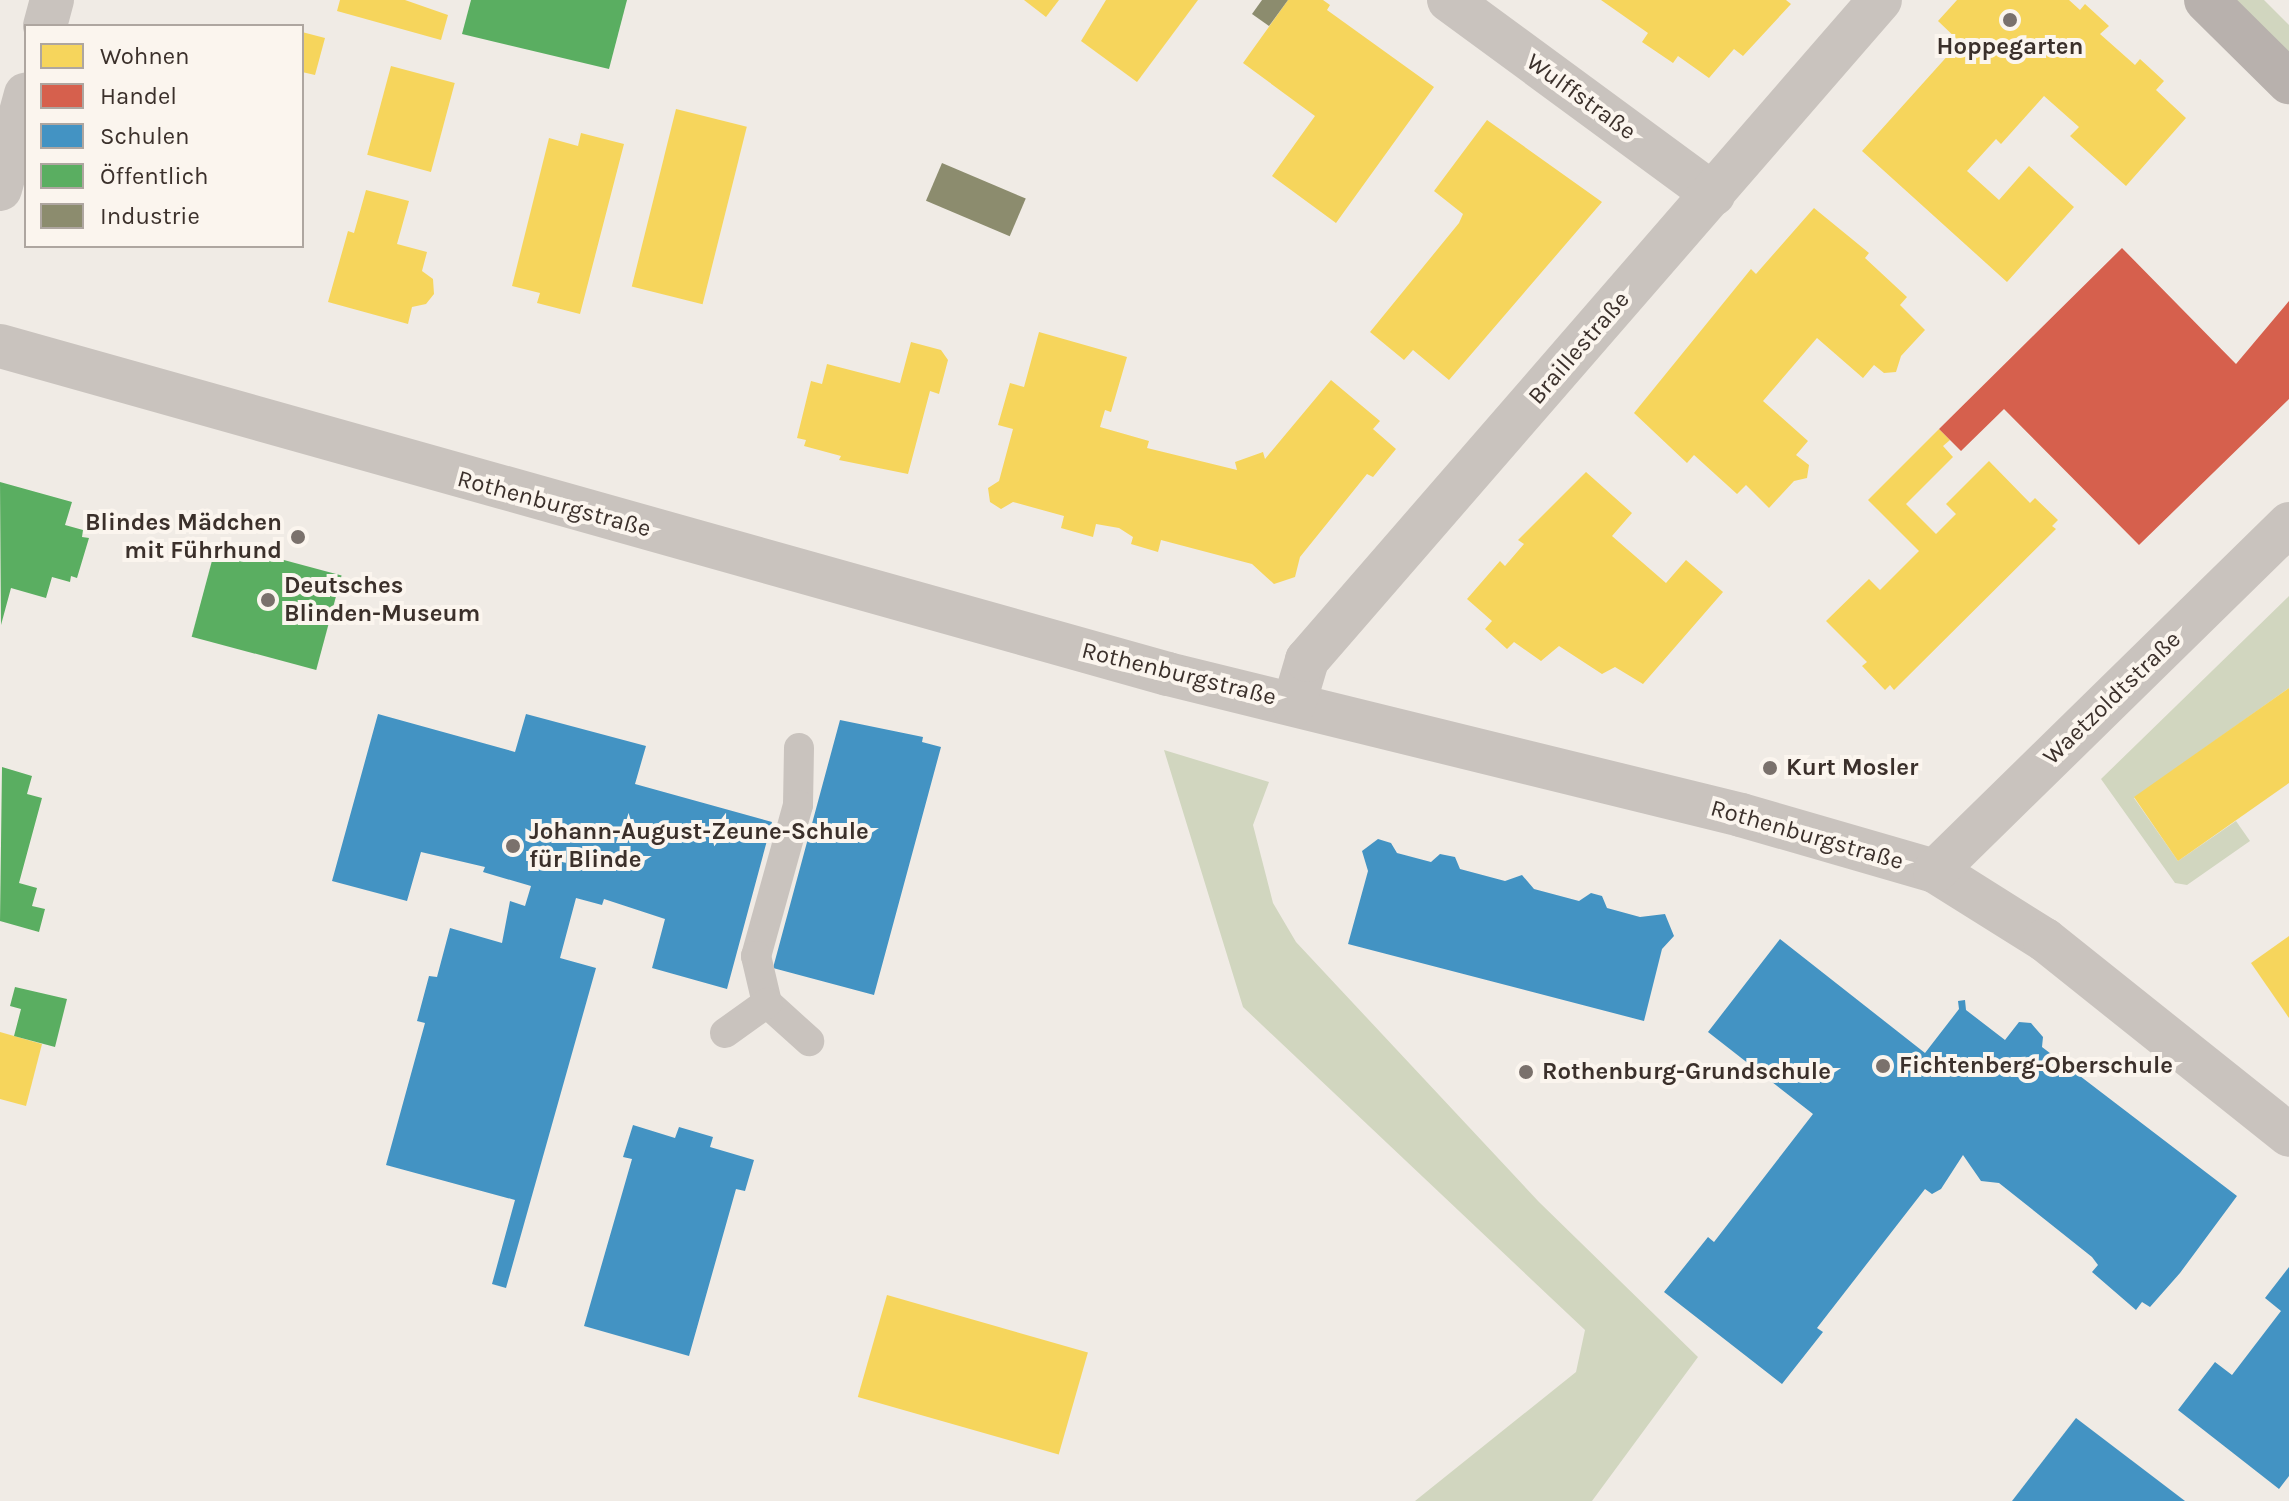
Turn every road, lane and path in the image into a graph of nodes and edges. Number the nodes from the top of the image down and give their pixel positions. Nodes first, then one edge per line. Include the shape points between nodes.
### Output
1 (52, 0) edge
2 (1449, 0) edge
3 (1880, 0) edge
4 (2206, 0) edge
5 (46, 24) edge
6 (2289, 82) edge
7 (24, 101) edge
8 (0, 189) edge
9 (1713, 194) junction
10 (0, 346) edge
11 (2289, 524) edge
12 (1294, 704) junction
13 (799, 748) dead end
14 (1935, 871) junction
15 (767, 1003) junction
16 (725, 1033) dead end
17 (809, 1041) dead end
18 (2289, 1135) edge

1 - 5 street
2 - 9 street, Wulffstraße
3 - 9 street, Braillestraße
4 - 6 main road
7 - 8 street
9 - 12 street, Braillestraße via 1307,660
10 - 12 street, Rothenburgstraße via 1155,670
11 - 14 street, Waetzoldtstraße
12 - 14 street, Rothenburgstraße via 1741,815
13 - 15 lane via 798,805 756,956
14 - 18 street, Rothenburgstraße via 2045,940
15 - 16 lane
15 - 17 lane

